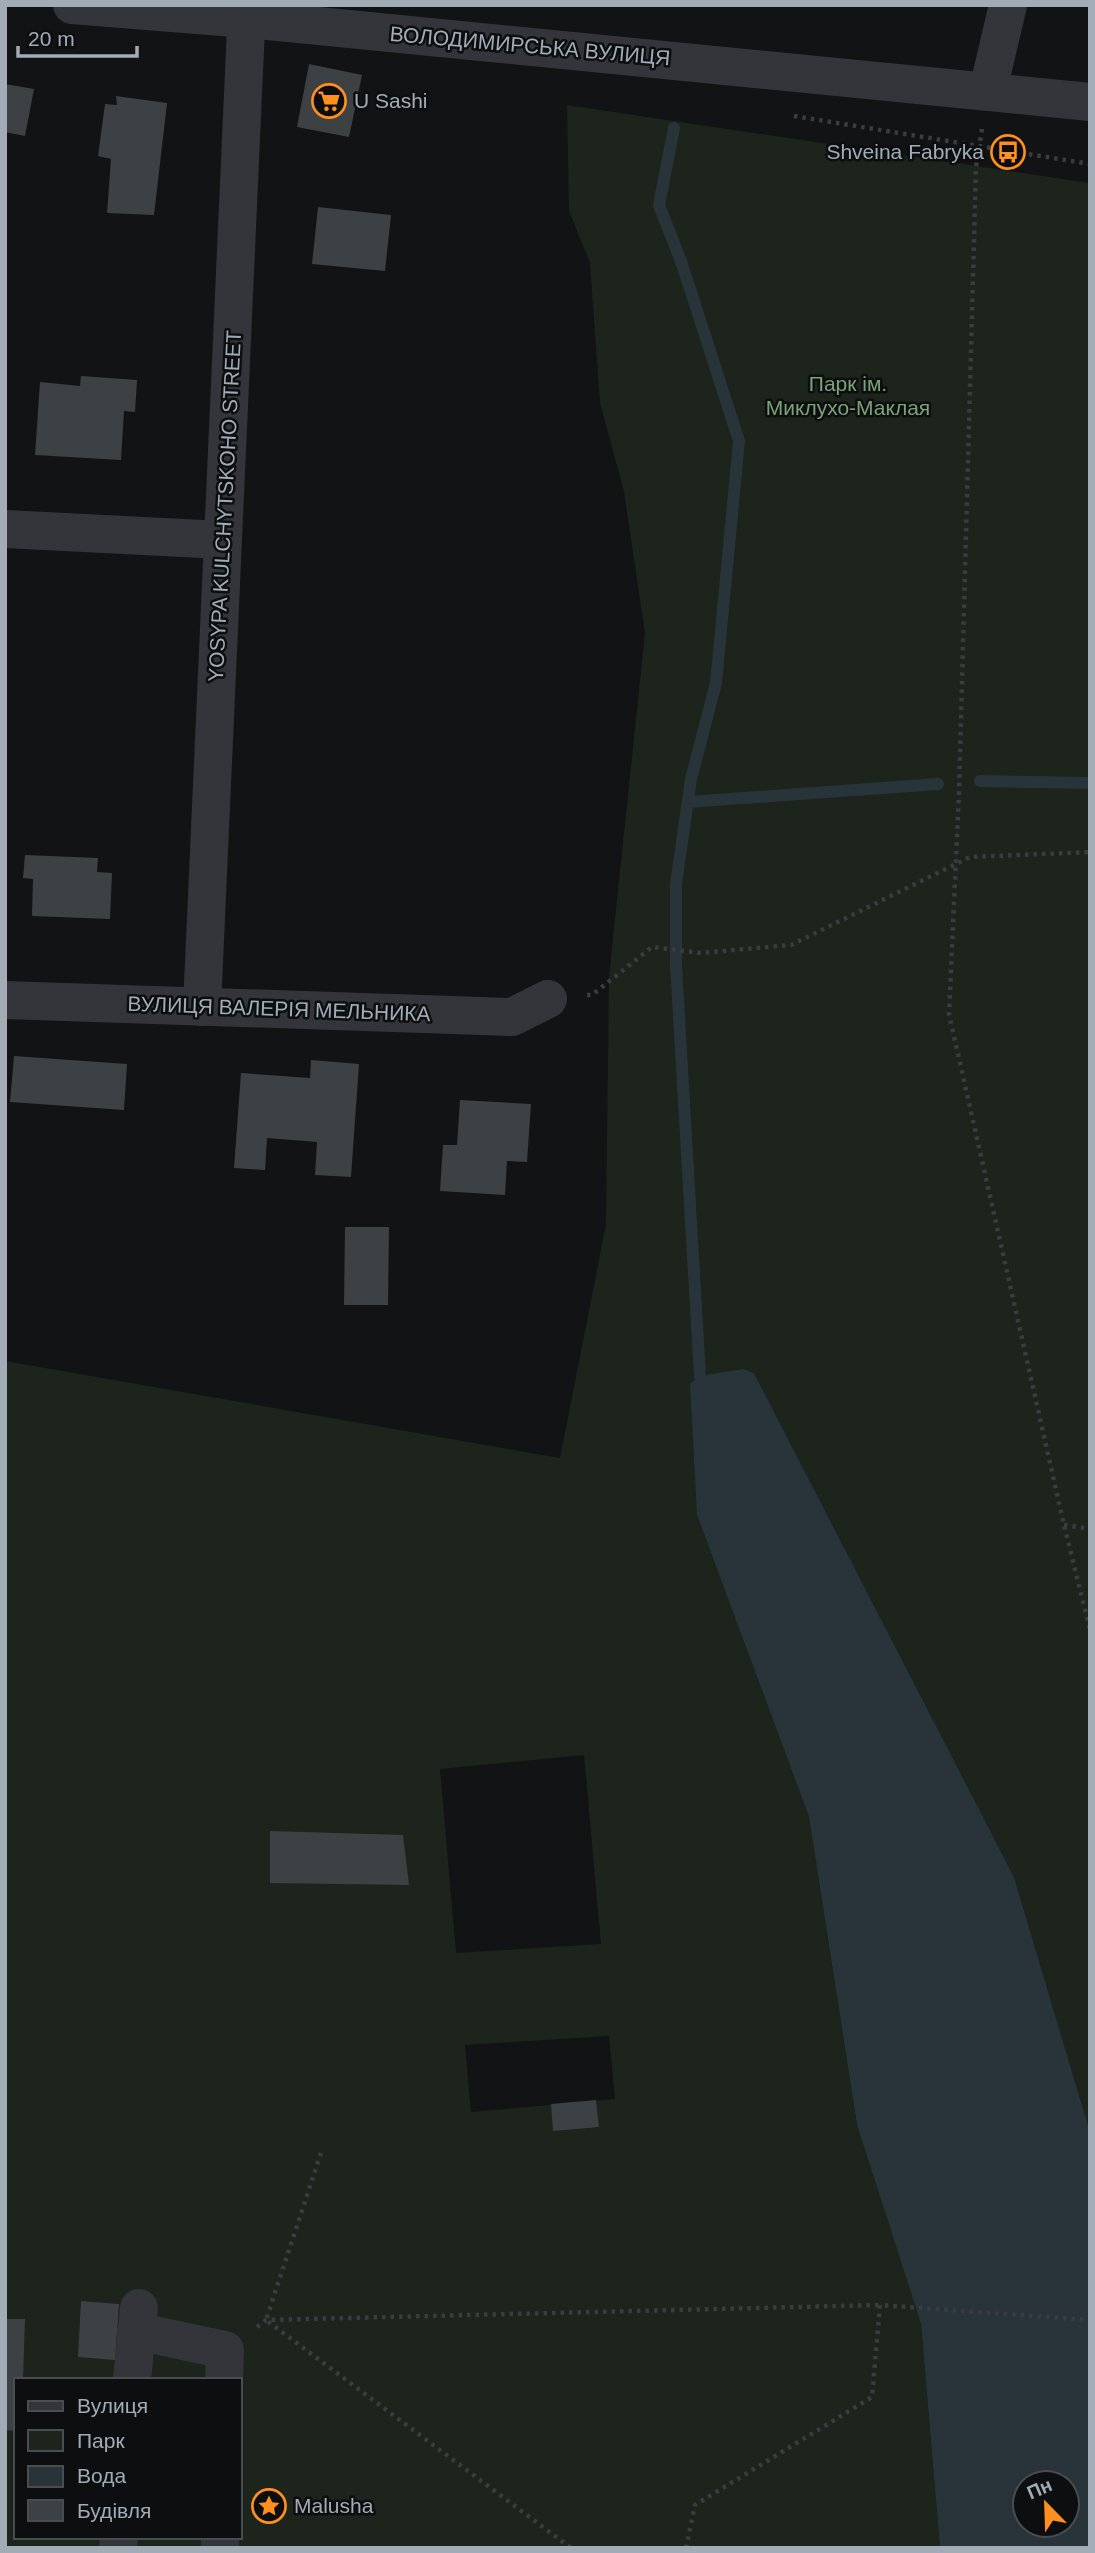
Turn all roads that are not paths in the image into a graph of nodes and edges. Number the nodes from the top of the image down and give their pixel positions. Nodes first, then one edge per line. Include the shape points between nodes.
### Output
1 (72, 5) edge
2 (1008, 5) edge
3 (247, 12) edge
4 (988, 90) junction
5 (1090, 102) edge
6 (5, 529) edge
7 (223, 540) junction
8 (548, 999) road end
9 (5, 1000) edge
10 (202, 1007) junction
11 (225, 2365) edge
12 (132, 2378) edge

1 - 3 street, ВОЛОДИМИРСЬКА ВУЛИЦЯ
2 - 4 street
3 - 4 street, ВОЛОДИМИРСЬКА ВУЛИЦЯ
3 - 7 street, YOSYPA KULCHYTSKOHO STREET
4 - 5 street, ВОЛОДИМИРСЬКА ВУЛИЦЯ
6 - 7 street
7 - 10 street, YOSYPA KULCHYTSKOHO STREET
8 - 10 street, ВУЛИЦЯ ВАЛЕРІЯ МЕЛЬНИКА via 512,1017
9 - 10 street, ВУЛИЦЯ ВАЛЕРІЯ МЕЛЬНИКА
11 - 12 street via 138,2319

